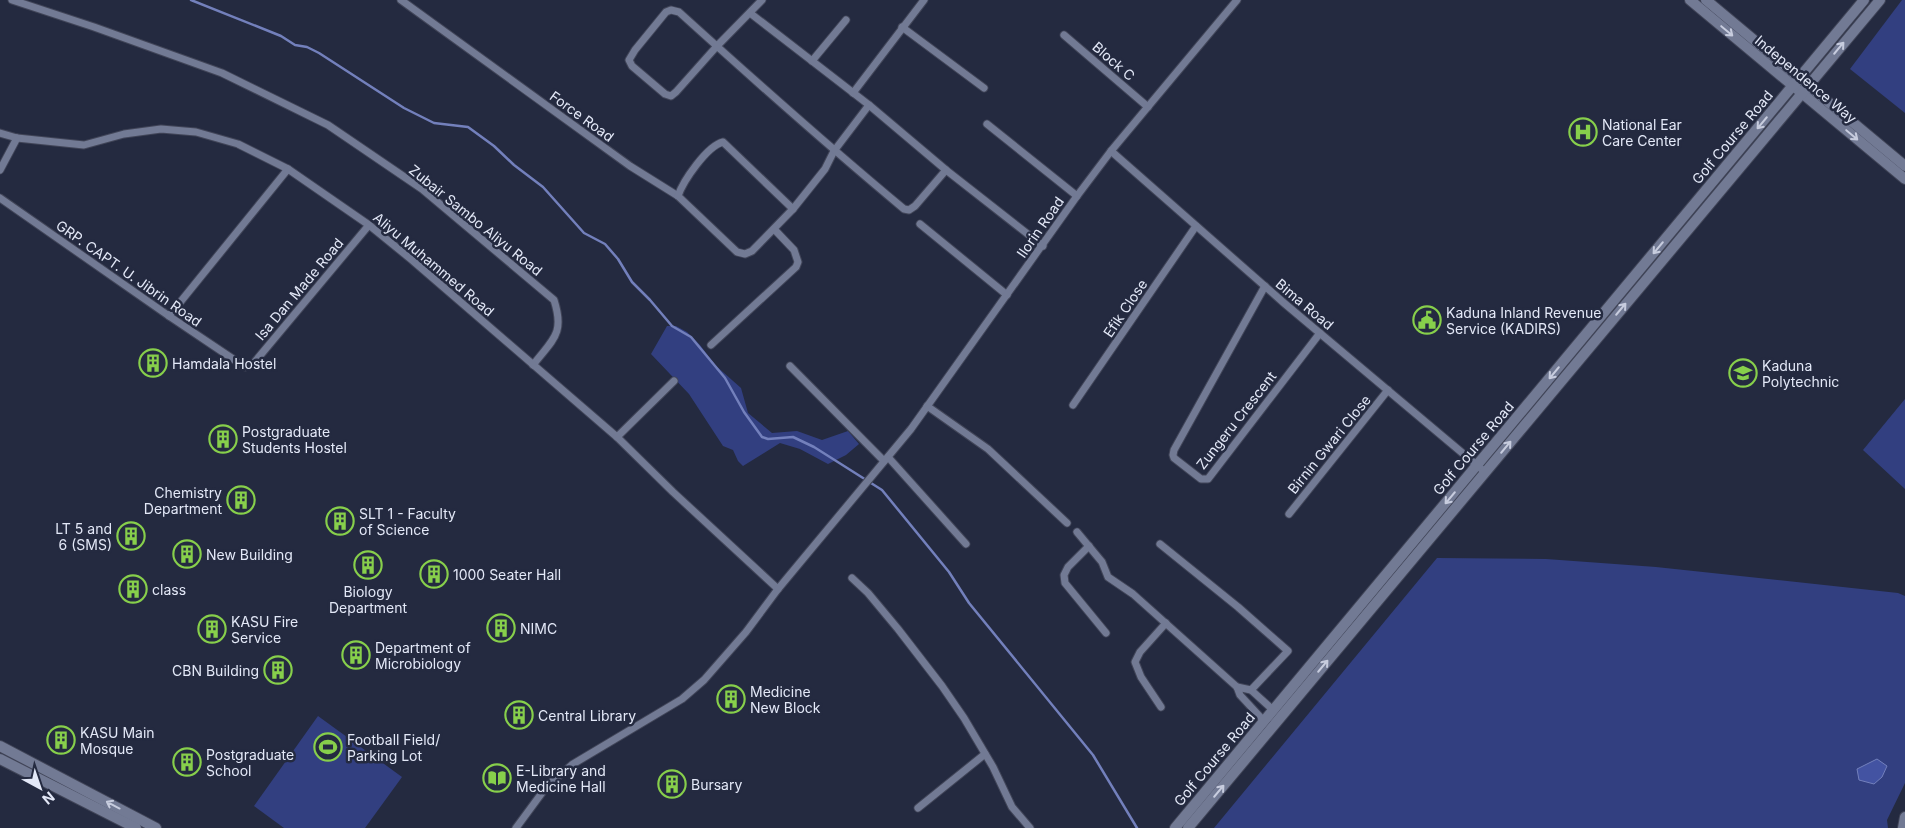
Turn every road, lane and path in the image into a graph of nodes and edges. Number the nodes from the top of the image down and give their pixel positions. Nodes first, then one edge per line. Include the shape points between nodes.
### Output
1 (12, 0) edge
2 (402, 0) edge
3 (762, 0) edge
4 (924, 0) edge
5 (1237, 0) edge
6 (1690, 0) edge
7 (1706, 0) edge
8 (1864, 0) edge
9 (1880, 0) edge
10 (750, 13) junction
11 (846, 20) dead end
12 (902, 27) junction
13 (1064, 35) dead end
14 (717, 46) junction
15 (812, 61) junction
16 (1796, 82) junction
17 (984, 88) dead end
18 (1805, 89) junction
19 (853, 93) junction
20 (870, 106) junction
21 (1148, 107) junction
22 (987, 124) dead end
23 (0, 133) edge
24 (17, 138) junction
25 (834, 151) junction
26 (1111, 151) junction
27 (1905, 166) edge
28 (288, 168) junction
29 (0, 170) edge
30 (946, 170) junction
31 (1905, 179) edge
32 (678, 196) junction
33 (1077, 196) junction
34 (0, 198) edge
35 (793, 209) junction
36 (369, 224) junction
37 (920, 224) dead end
38 (1196, 226) junction
39 (774, 229) junction
40 (1043, 246) junction
41 (1265, 286) junction
42 (1007, 295) junction
43 (169, 316) junction
44 (1320, 334) junction
45 (711, 345) dead end
46 (533, 366) junction
47 (790, 366) dead end
48 (246, 367) joint
49 (674, 382) dead end
50 (1388, 390) junction
51 (1074, 405) dead end
52 (927, 406) junction
53 (617, 437) junction
54 (886, 459) junction
55 (1477, 464) junction
56 (1486, 472) junction
57 (1289, 514) dead end
58 (1067, 523) dead end
59 (1077, 532) dead end
60 (966, 544) dead end
61 (1160, 544) dead end
62 (1089, 546) junction
63 (852, 578) dead end
64 (778, 589) junction
65 (1166, 623) junction
66 (1106, 633) dead end
67 (1237, 687) junction
68 (1251, 690) junction
69 (1160, 707) dead end
70 (1273, 710) junction
71 (1264, 721) junction
72 (0, 746) edge
73 (985, 754) junction
74 (0, 759) edge
75 (918, 808) dead end
76 (1905, 817) edge
77 (136, 828) edge
78 (156, 828) edge
79 (516, 828) edge
80 (1030, 828) edge
81 (1175, 828) edge
82 (1188, 828) edge
83 (1903, 828) edge

1 - 46 street, Zubair Sambo Aliyu Road via 222,73 328,125 422,189 554,300 559,317 557,334
2 - 32 street, Force Road via 630,166
3 - 10 street
4 - 12 street
5 - 21 street, Ilorin Road
6 -> 16 street, Independence Way
7 - 16 street, Independence Way
8 - 16 street, Golf Course Road
18 -> 9 street, Golf Course Road
10 - 14 street
10 - 15 street
11 - 15 street
12 - 17 street
12 - 19 street
13 - 21 street, Block C
14 - 14 street via 671,96 664,94 629,60 666,12 671,10 679,12
14 - 25 street
15 - 19 street
16 - 18 street, Independence Way
16 -> 55 street, Golf Course Road
18 - 27 street, Independence Way
18 -> 31 street, Independence Way
56 -> 18 street, Golf Course Road
19 - 20 street
20 - 25 street
20 - 30 street
21 - 26 street, Ilorin Road
22 - 33 street
23 - 24 street, Aliyu Muhammed Road
24 - 28 street, Aliyu Muhammed Road via 84,145 124,134 160,129 196,132 238,144
24 - 29 street
25 - 30 street via 909,210
25 - 35 street via 825,169
26 - 33 street, Ilorin Road
26 - 38 street, Bima Road
28 - 36 street, Aliyu Muhammed Road
28 - 43 street
30 - 40 street
32 - 35 street via 681,187 710,149 724,142
32 - 39 street, Force Road via 736,252 745,254 752,250
33 - 40 street, Ilorin Road
34 - 43 street, GRP. CAPT. U. Jibrin Road
35 - 39 street
36 - 46 street, Aliyu Muhammed Road
36 - 48 street, Isa Dan Made Road via 252,364
37 - 42 street
38 - 41 street, Bima Road
38 - 51 street, Efik Close
39 - 45 street via 794,250 798,262 796,268
40 - 42 street, Ilorin Road
41 - 44 street, Bima Road
41 - 44 street, Zungeru Crescent via 1174,450 1174,458 1201,479 1208,479
42 - 52 street, Ilorin Road
43 - 48 street, GRP. CAPT. U. Jibrin Road
44 - 50 street, Bima Road
46 - 53 street, Aliyu Muhammed Road
47 - 54 street
49 - 53 street
50 - 55 street, Bima Road
50 - 57 street, Birnin Gwari Close
52 - 54 street, Ilorin Road
52 - 58 street via 988,449
53 - 64 street, Aliyu Muhammed Road
54 - 60 street
54 - 64 street, Ilorin Road
55 - 56 street, Bima Road
55 -> 70 street, Golf Course Road
82 -> 56 street, Golf Course Road
59 - 62 street
61 - 68 street via 1288,651
62 - 65 street via 1102,562 1108,577 1134,594
62 - 66 street via 1064,575 1065,583
63 - 73 street via 898,629 942,686
64 - 79 street, Ilorin Road via 704,680 682,699 573,764 547,786
65 - 67 street
65 - 69 street via 1134,662
67 - 68 street
67 - 71 street via 1240,695
68 - 70 street
70 - 71 street, Golf Course Road
71 - 81 street, Golf Course Road
78 -> 72 street
73 - 75 street
73 - 80 street via 1012,807
74 - 77 street
76 - 83 street

